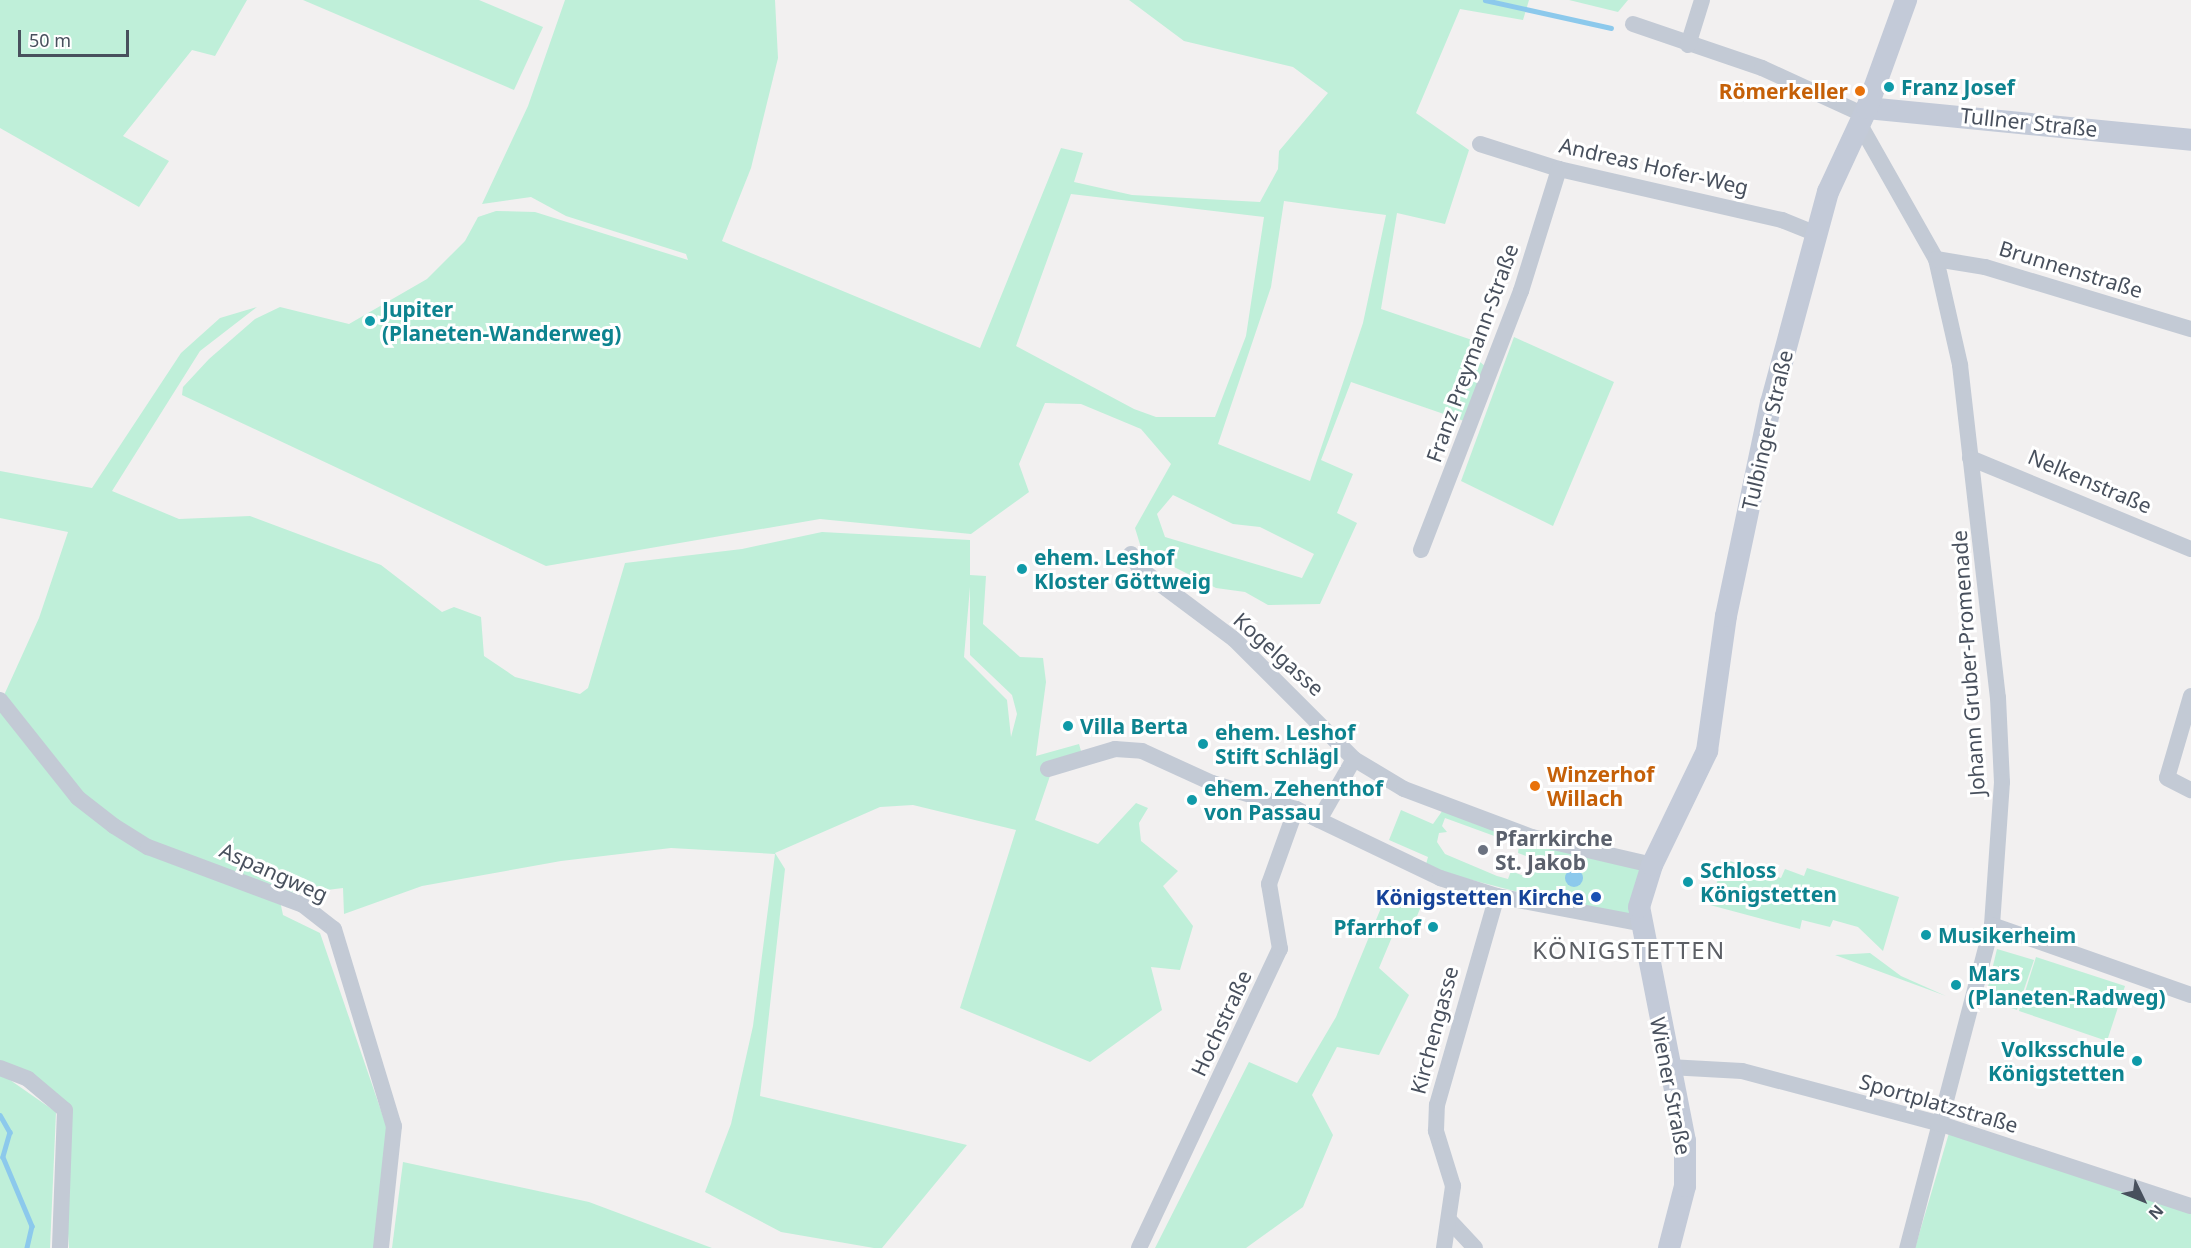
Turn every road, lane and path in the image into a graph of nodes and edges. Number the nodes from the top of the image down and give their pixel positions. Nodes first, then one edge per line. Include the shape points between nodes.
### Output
1 (1702, 0) edge
2 (1906, 0) edge
3 (1633, 24) dead end
4 (1688, 45) junction
5 (1863, 116) junction
6 (2191, 140) edge
7 (1480, 144) dead end
8 (1559, 169) junction
9 (1816, 234) junction
10 (1936, 259) junction
11 (2191, 328) edge
12 (1970, 458) junction
13 (2191, 549) edge
14 (1421, 550) dead end
15 (1131, 554) dead end
16 (2191, 696) edge
17 (0, 700) edge
18 (1354, 759) junction
19 (1048, 768) dead end
20 (2191, 790) edge
21 (1296, 809) junction
22 (1319, 820) junction
23 (1652, 865) junction
24 (1497, 896) junction
25 (1639, 923) junction
26 (1992, 925) junction
27 (2191, 995) edge
28 (1670, 1067) junction
29 (0, 1068) edge
30 (1938, 1123) junction
31 (2191, 1206) edge
32 (1449, 1220) junction
33 (60, 1248) edge
34 (381, 1248) edge
35 (1138, 1248) edge
36 (1444, 1248) edge
37 (1475, 1248) edge
38 (1669, 1248) edge
39 (1907, 1248) edge

1 - 4 street
2 - 5 main road, Tulbinger Straße
3 - 4 street
4 - 5 street via 1762,68
5 - 6 main road, Tullner Straße
5 - 9 main road, Tulbinger Straße via 1843,151
5 - 10 street, Johann Gruber-Promenade
7 - 8 street, Andreas Hofer-Weg
8 - 9 street, Andreas Hofer-Weg via 1733,207
8 - 14 street, Franz Preymann-Straße via 1521,291
9 - 23 main road, Tulbinger Straße via 1750,486 1707,751
10 - 11 street, Brunnenstraße via 1979,266
10 - 12 street, Johann Gruber-Promenade via 1960,365
12 - 13 street, Nelkenstraße
12 - 26 street, Johann Gruber-Promenade via 2001,772 2000,866
15 - 18 street, Kogelgasse via 1140,568 1234,639
16 - 20 street via 2167,778
17 - 34 street, Aspangweg via 78,798 114,826 148,847 303,905 334,928 394,1126
18 - 22 street
18 - 23 street, Kogelgasse via 1425,798 1532,837
19 - 21 street via 1115,749 1142,751 1212,783
21 - 22 street
21 - 35 street, Hochstraße via 1269,884 1280,920 1280,949
22 - 24 street via 1440,878
23 - 25 main road, Tulbinger Straße
24 - 25 street
24 - 32 street, Kirchengasse via 1437,1106 1436,1131 1453,1186
25 - 28 main road, Wiener Straße
26 - 27 street
26 - 30 street, Johann Gruber-Promenade
28 - 30 street, Sportplatzstraße via 1742,1071
28 - 38 main road, Wiener Straße via 1686,1163
29 - 33 street via 28,1078 65,1110
30 - 31 street, Sportplatzstraße
30 - 39 street, Johann Gruber-Promenade
32 - 36 street, Kirchengasse
32 - 37 street

